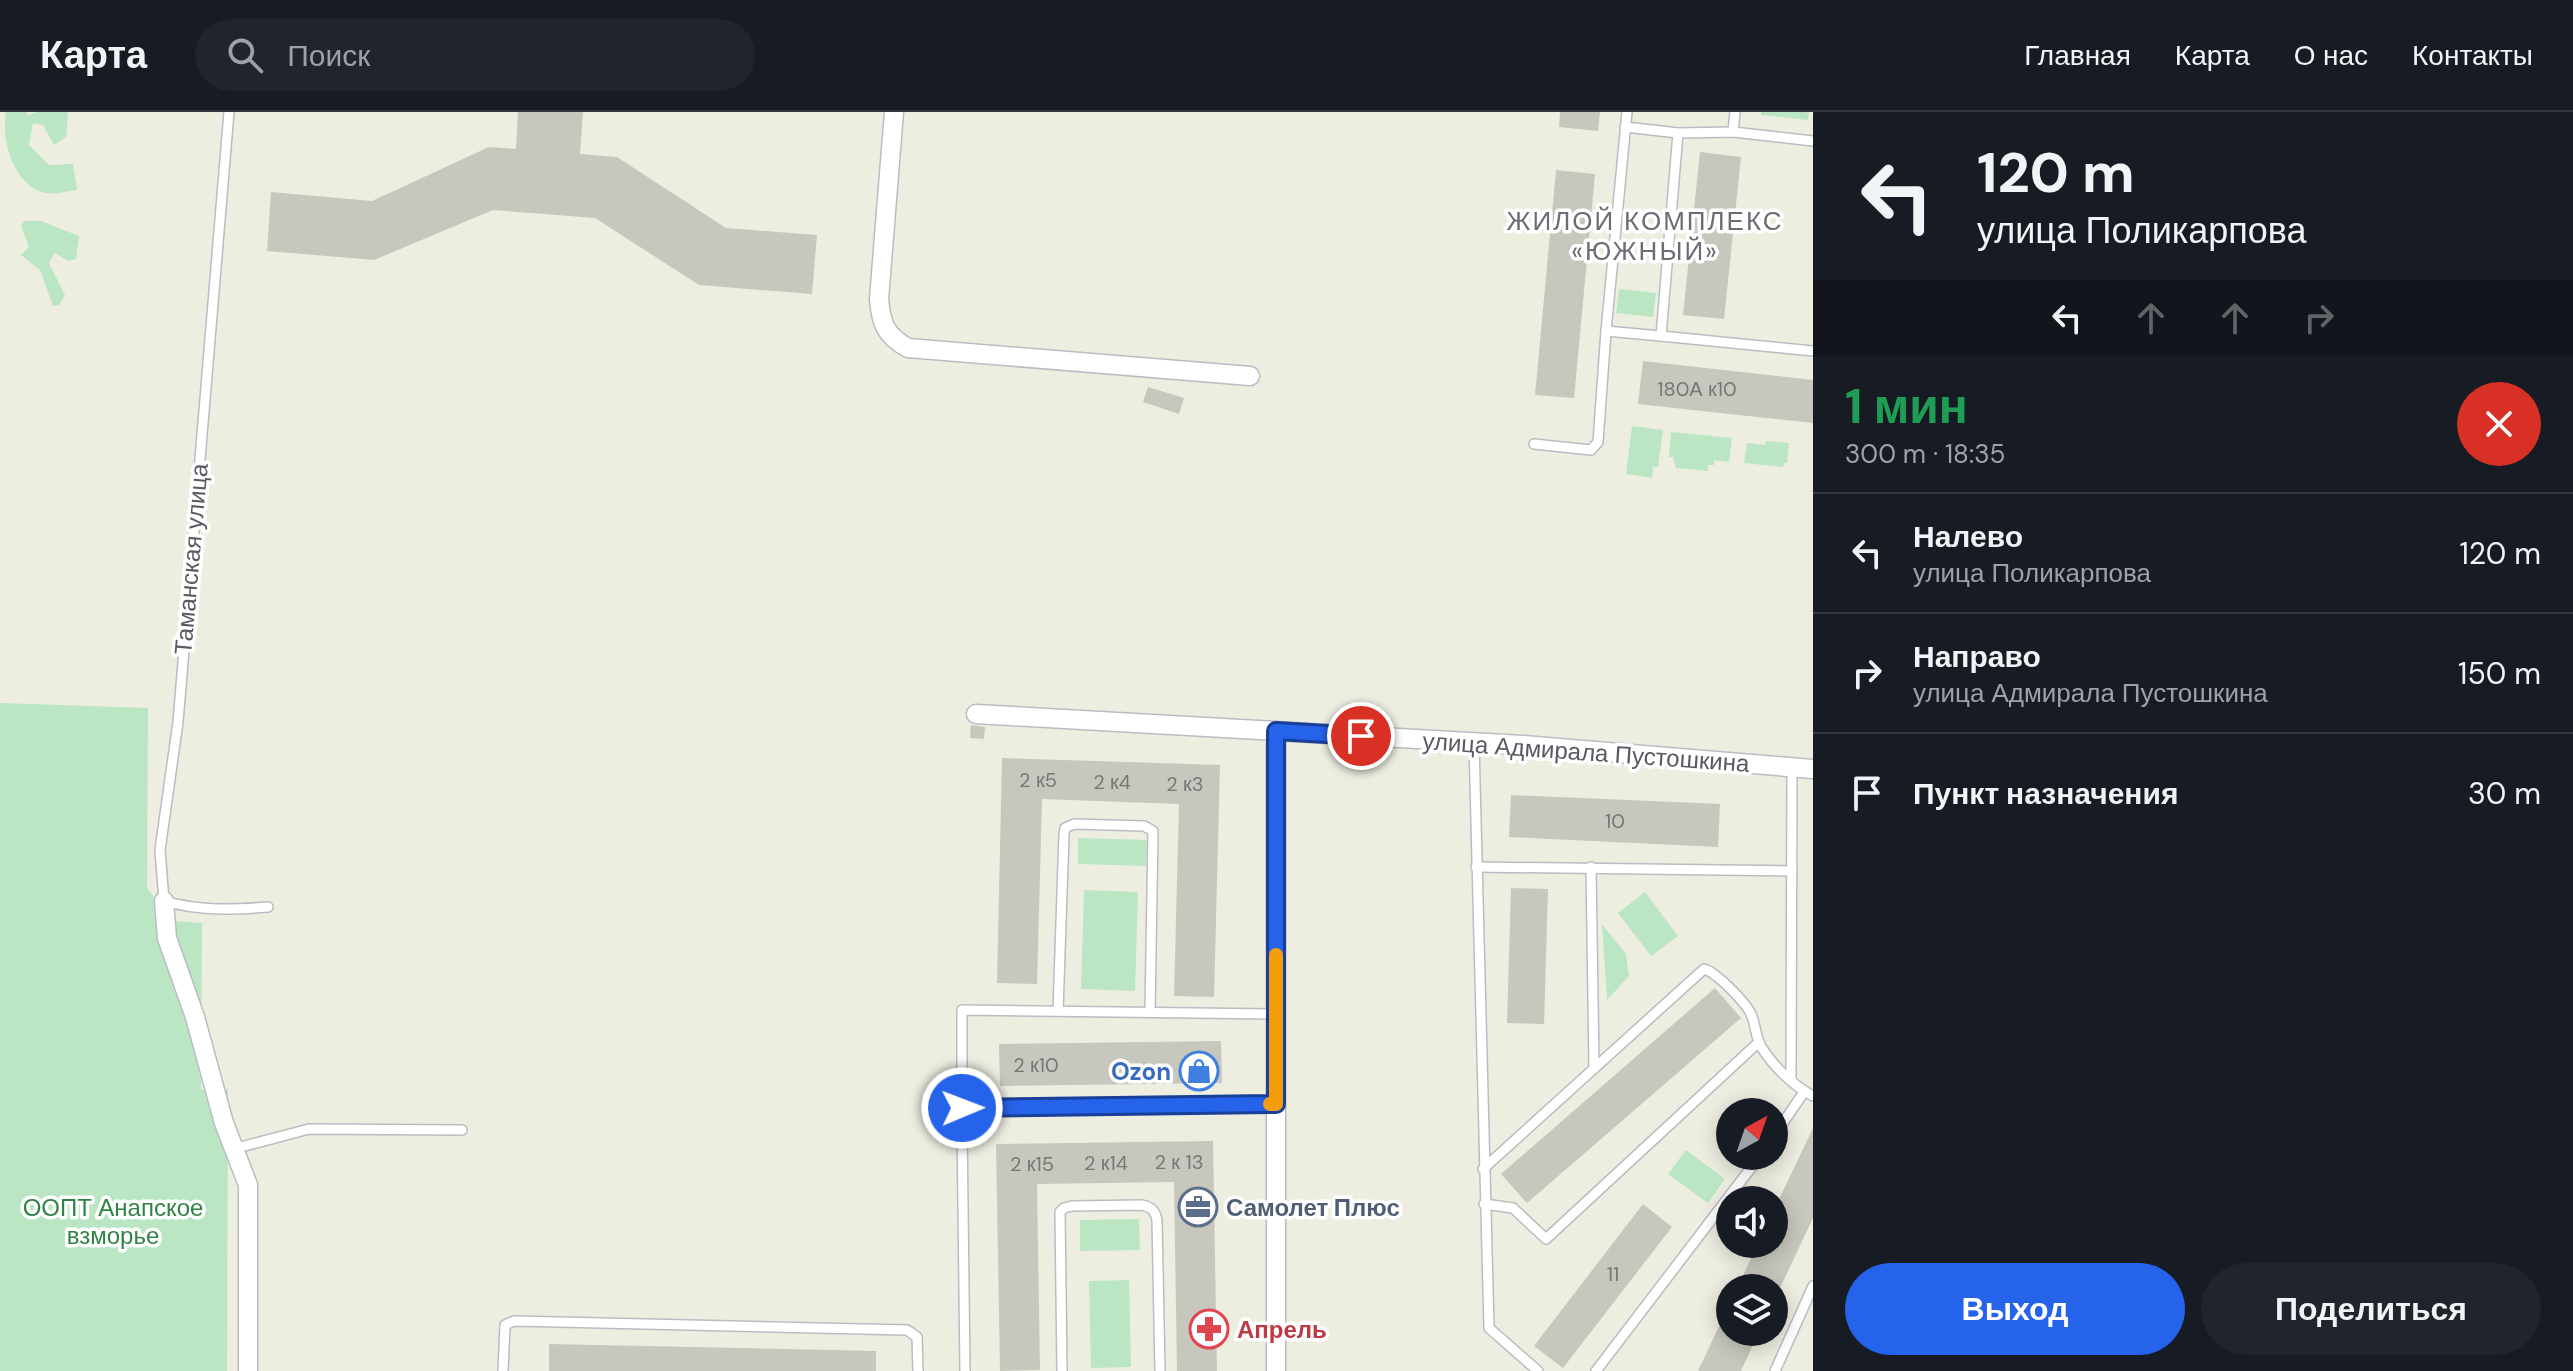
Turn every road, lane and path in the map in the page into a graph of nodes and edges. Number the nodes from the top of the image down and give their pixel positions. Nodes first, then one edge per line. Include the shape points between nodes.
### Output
1 (229, 112) edge
2 (894, 112) edge
3 (1627, 112) edge
4 (1735, 112) edge
5 (1625, 127) junction
6 (1733, 132) junction
7 (1678, 133) junction
8 (1813, 141) edge
9 (1606, 331) junction
10 (1661, 336) junction
11 (1813, 351) edge
12 (1250, 376) dead end
13 (1534, 444) dead end
14 (976, 714) dead end
15 (1276, 731) junction
16 (1474, 743) junction
17 (1792, 767) junction
18 (1813, 769) edge
19 (1476, 867) junction
20 (1591, 867) junction
21 (1792, 871) junction
22 (164, 901) junction
23 (268, 907) dead end
24 (1058, 1011) junction
25 (1150, 1012) junction
26 (1276, 1014) junction
27 (1759, 1042) junction
28 (1594, 1067) junction
29 (1791, 1080) junction
30 (1808, 1094) edge
31 (1276, 1104) junction
32 (1788, 1119) edge
33 (962, 1124) dead end
34 (462, 1130) dead end
35 (233, 1149) junction
36 (1483, 1169) junction
37 (1749, 1170) edge
38 (1484, 1204) junction
39 (1813, 1286) edge
40 (248, 1371) edge
41 (503, 1371) edge
42 (918, 1371) edge
43 (965, 1371) edge
44 (1062, 1371) edge
45 (1160, 1371) edge
46 (1276, 1371) edge
47 (1538, 1371) edge
48 (1596, 1371) edge
49 (1775, 1371) edge

1 - 22 lane, Таманская улица via 178,722 160,850
2 - 12 street via 879,299 880,319 893,340 908,348
3 - 5 lane
4 - 6 lane
5 - 7 lane
5 - 9 lane
6 - 7 lane
6 - 8 lane
7 - 10 lane
9 - 10 lane
9 - 13 lane via 1598,442 1591,450
10 - 11 lane
14 - 15 street, улица Адмирала Пустошкина
15 - 16 street, улица Адмирала Пустошкина
15 - 26 street
16 - 17 street, улица Адмирала Пустошкина
16 - 19 lane
17 - 18 street, улица Адмирала Пустошкина
17 - 21 lane
19 - 20 lane
19 - 36 lane
20 - 21 lane
20 - 28 lane
21 - 29 lane
22 - 23 lane via 227,911
22 - 35 street via 167,938
24 - 25 lane
24 - 25 lane via 1064,834 1074,824 1144,826 1153,831
24 - 31 lane via 962,1010 962,1108
25 - 26 lane
26 - 31 street
27 - 28 lane via 1750,1011 1704,969
27 - 29 lane
27 - 38 lane via 1546,1239 1513,1208
28 - 36 lane
29 - 30 lane
30 - 32 lane
31 - 46 street
33 - 43 lane
34 - 35 lane via 309,1129
35 - 40 street via 248,1185
36 - 38 lane
37 - 48 lane
38 - 47 lane via 1489,1328
39 - 49 lane
41 - 42 lane via 505,1325 514,1321 907,1330 917,1337
44 - 45 lane via 1060,1212 1072,1206 1142,1205 1156,1213 1157,1220

